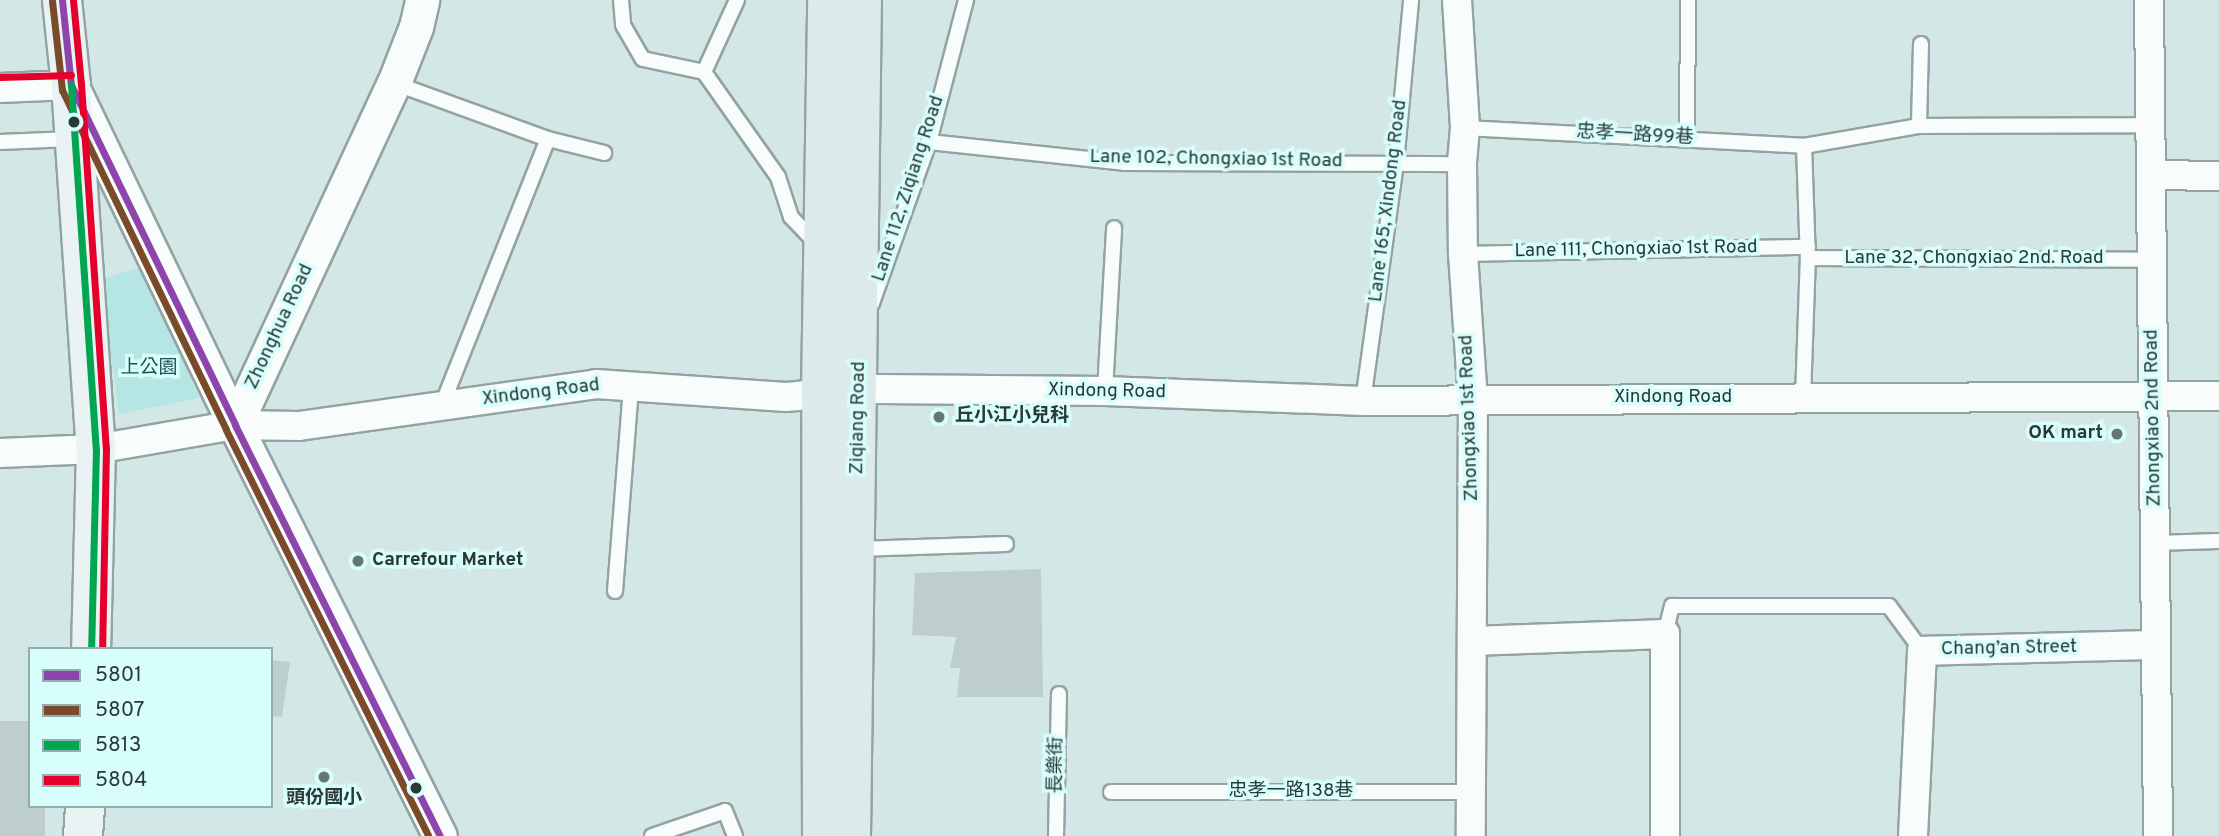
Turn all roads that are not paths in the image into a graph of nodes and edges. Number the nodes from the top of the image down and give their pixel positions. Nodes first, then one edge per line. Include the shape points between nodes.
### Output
1 (62, 0) edge
2 (422, 0) edge
3 (621, 0) edge
4 (737, 0) edge
5 (827, 0) edge
6 (862, 0) edge
7 (966, 0) edge
8 (1410, 0) edge
9 (1457, 0) edge
10 (1688, 0) edge
11 (2149, 0) edge
12 (1921, 44) dead end
13 (704, 72) junction
14 (394, 83) junction
15 (71, 85) junction
16 (0, 88) edge
17 (2151, 125) junction
18 (1919, 126) junction
19 (1465, 128) junction
20 (86, 138) junction
21 (548, 139) junction
22 (1687, 139) junction
23 (0, 142) edge
24 (929, 142) junction
25 (1804, 146) junction
26 (604, 153) dead end
27 (1396, 163) junction
28 (1462, 164) junction
29 (2151, 175) junction
30 (2219, 176) edge
31 (1114, 228) dead end
32 (823, 250) junction
33 (1808, 253) junction
34 (1463, 254) junction
35 (2152, 260) junction
36 (860, 336) junction
37 (631, 386) junction
38 (1104, 391) junction
39 (859, 393) junction
40 (821, 394) junction
41 (2153, 395) junction
42 (2219, 396) edge
43 (1802, 398) junction
44 (1473, 400) junction
45 (1363, 401) junction
46 (442, 405) junction
47 (234, 425) junction
48 (96, 449) junction
49 (0, 453) edge
50 (2219, 541) edge
51 (2155, 543) junction
52 (1006, 544) dead end
53 (856, 550) junction
54 (615, 592) dead end
55 (1665, 635) junction
56 (1472, 641) junction
57 (2156, 645) junction
58 (91, 647) edge
59 (1922, 651) junction
60 (1059, 694) dead end
61 (1111, 792) dead end
62 (1471, 792) junction
63 (85, 808) edge
64 (83, 836) edge
65 (440, 836) edge
66 (652, 836) edge
67 (735, 836) edge
68 (822, 836) edge
69 (851, 836) edge
70 (1056, 836) edge
71 (1471, 836) edge
72 (1665, 836) edge
73 (1913, 836) edge
74 (2158, 836) edge

1 - 15 main road
2 - 14 street, Zhonghua Road
3 - 13 lane via 623,25 643,59
4 - 13 lane
5 - 32 main road, Ziqiang Road
6 - 36 main road, Ziqiang Road
7 - 24 lane, Lane 112, Ziqiang Road
8 - 27 lane, Lane 165, Xindong Road
9 - 19 street, Zhongxiao 1st Road
10 - 22 lane
11 - 17 street, Zhongxiao 2nd Road
12 - 18 lane
13 - 32 lane via 778,177 791,217
14 - 21 lane
14 - 47 street, Zhonghua Road
15 - 16 street
15 - 20 main road
17 - 18 lane, 忠孝一路99巷
17 - 29 street, Zhongxiao 2nd Road
18 - 25 lane, 忠孝一路99巷
19 - 22 lane, 忠孝一路99巷
19 - 28 street, Zhongxiao 1st Road
20 - 23 lane
20 - 47 street
20 - 48 main road
21 - 26 lane
21 - 46 lane
22 - 25 lane, 忠孝一路99巷
24 - 27 lane, Lane 102, Chongxiao 1st Road via 1124,163
24 - 36 lane, Lane 112, Ziqiang Road
25 - 33 lane
27 - 28 lane, Lane 102, Chongxiao 1st Road
27 - 45 lane, Lane 165, Xindong Road
28 - 34 street, Zhongxiao 1st Road
29 - 30 street
29 - 35 street, Zhongxiao 2nd Road
31 - 38 lane
32 - 40 main road, Ziqiang Road
33 - 34 lane, Lane 111, Chongxiao 1st Road
33 - 35 lane, Lane 32, Chongxiao 2nd. Road
33 - 43 lane
34 - 44 street, Zhongxiao 1st Road
35 - 41 street, Zhongxiao 2nd Road
36 - 39 main road, Ziqiang Road
37 - 40 street, Xindong Road via 786,397
37 - 46 street, Xindong Road via 596,384
37 - 54 lane
38 - 39 street, Xindong Road via 878,389
38 - 45 street, Xindong Road
39 - 40 street, Xindong Road
39 - 53 main road, Ziqiang Road
40 - 68 main road, Ziqiang Road
41 - 42 street, Xindong Road
41 - 43 street, Xindong Road
41 - 51 street, Zhongxiao 2nd Road
43 - 44 street, Xindong Road
44 - 45 street, Xindong Road
44 - 56 street, Zhongxiao 1st Road
46 - 47 street, Xindong Road via 299,426
47 - 48 street, Xindong Road
47 - 65 street
48 - 49 street, Xindong Road
48 - 58 main road
50 - 51 lane
51 - 57 street, Zhongxiao 2nd Road
52 - 53 lane
53 - 69 main road, Ziqiang Road
55 - 56 street
55 - 59 lane via 1672,606 1889,606
55 - 72 street
56 - 62 street, Zhongxiao 1st Road
57 - 59 street, Chang’an Street
57 - 74 street, Zhongxiao 2nd Road
59 - 73 street, Chang’an Street
60 - 70 lane, 長樂街
61 - 62 lane, 忠孝一路138巷
62 - 71 street, Zhongxiao 1st Road
63 - 64 main road
66 - 67 lane via 725,811

